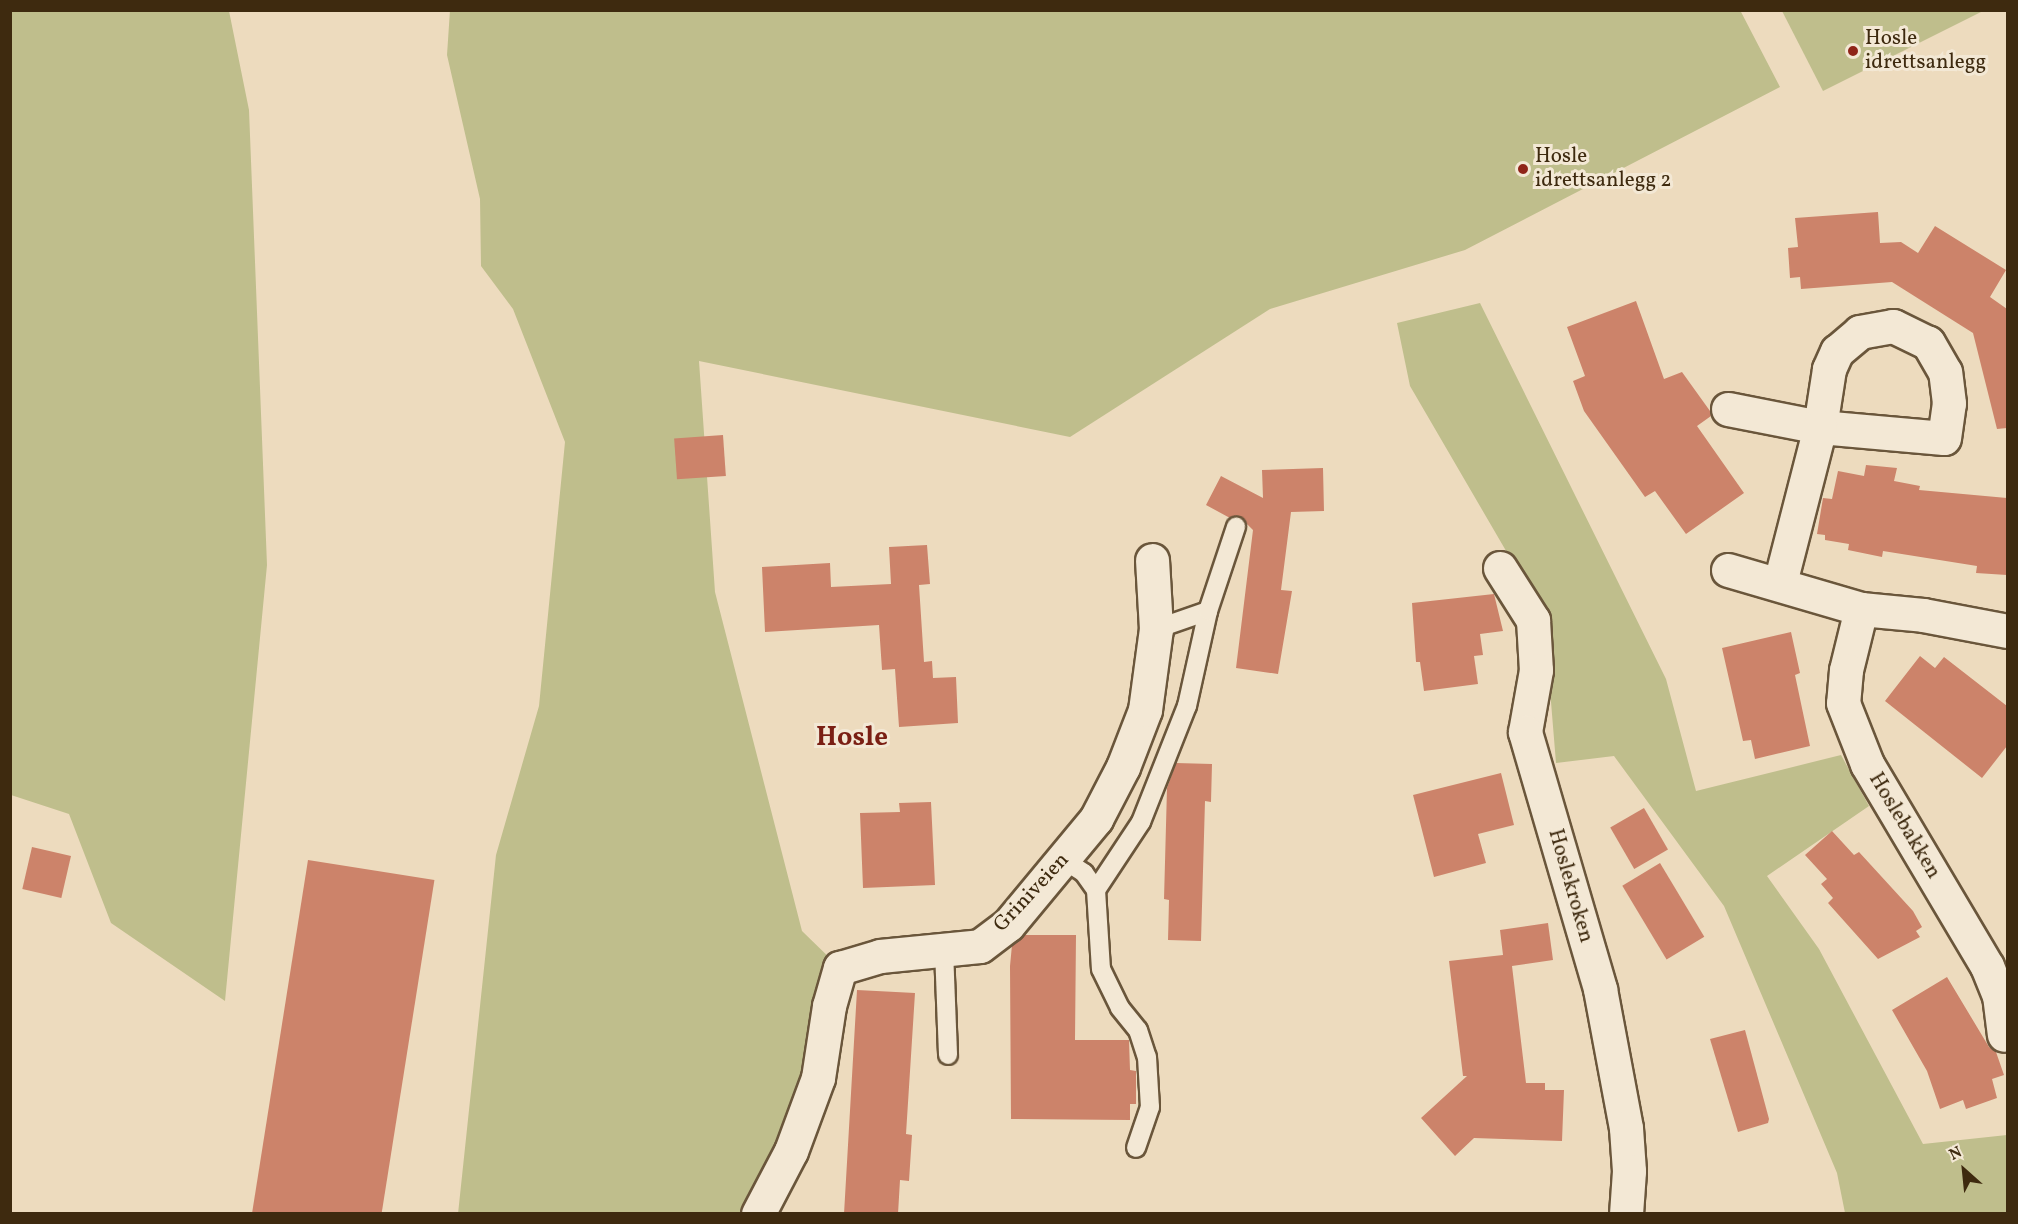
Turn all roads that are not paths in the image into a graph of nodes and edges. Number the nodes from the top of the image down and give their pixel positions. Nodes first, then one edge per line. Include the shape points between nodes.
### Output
1 (1728, 409) dead end
2 (1236, 527) dead end
3 (1152, 560) dead end
4 (1500, 568) dead end
5 (1728, 570) dead end
6 (1780, 583) junction
7 (1861, 609) junction
8 (1208, 611) junction
9 (1156, 629) junction
10 (2007, 631) edge
11 (1064, 860) junction
12 (1096, 890) junction
13 (944, 950) junction
14 (2004, 1035) dead end
15 (948, 1055) dead end
16 (1136, 1148) dead end
17 (759, 1214) edge
18 (1626, 1214) edge

1 - 6 street via 1820,427
2 - 8 lane
3 - 9 street, Griniveien
4 - 18 street, Hoslekroken via 1533,620 1536,670 1525,732 1600,989 1626,1128
5 - 6 street
6 - 7 street
7 - 10 street via 1923,615
7 - 14 street, Hoslebakken via 1846,670 1843,703 1867,764 1988,966 1999,995
8 - 9 lane
8 - 12 lane via 1187,706 1141,822
9 - 11 street, Griniveien via 1145,710 1123,767 1096,819
11 - 12 lane via 1083,873
11 - 13 street, Griniveien via 1008,925 980,946
12 - 16 lane via 1101,969 1120,1008 1138,1030 1147,1058 1150,1107
13 - 15 lane
13 - 17 street, Griniveien via 880,956 840,968 828,1006 818,1078 791,1151

